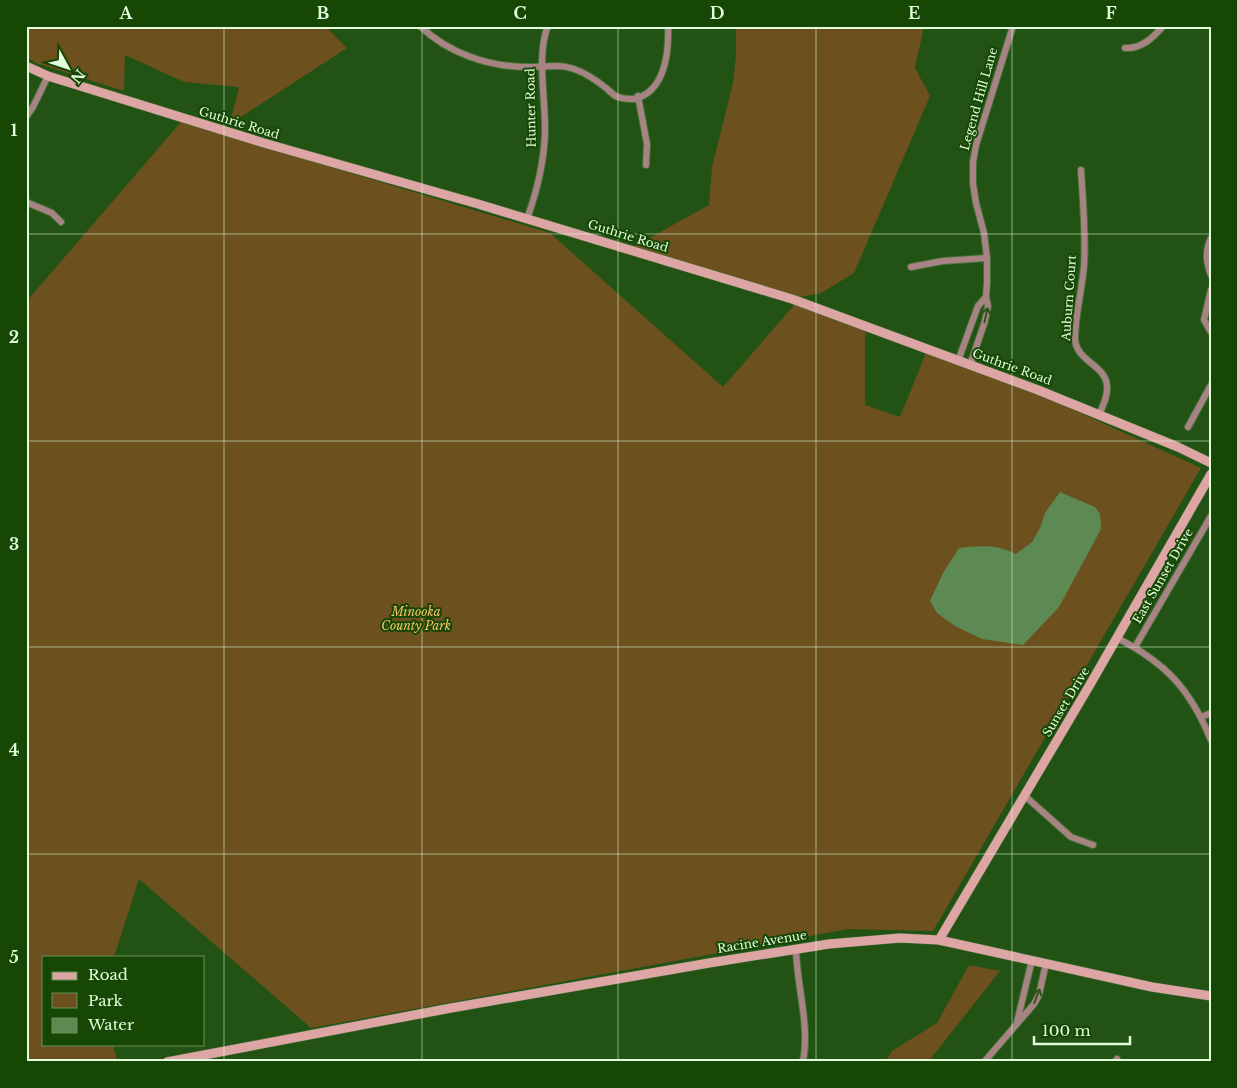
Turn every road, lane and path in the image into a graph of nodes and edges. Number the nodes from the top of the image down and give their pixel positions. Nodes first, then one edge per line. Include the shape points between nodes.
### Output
1 (420, 26) edge
2 (548, 26) edge
3 (668, 26) edge
4 (1013, 26) edge
5 (1163, 26) edge
6 (1125, 48) dead end
7 (26, 66) edge
8 (542, 66) junction
9 (48, 76) junction
10 (638, 96) junction
11 (26, 117) edge
12 (646, 165) dead end
13 (1081, 170) dead end
14 (26, 202) edge
15 (528, 218) junction
16 (61, 222) dead end
17 (1211, 238) edge
18 (987, 258) junction
19 (911, 267) dead end
20 (1211, 275) edge
21 (1211, 290) edge
22 (986, 297) junction
23 (970, 329) junction
24 (1211, 332) edge
25 (980, 334) junction
26 (958, 361) junction
27 (970, 365) junction
28 (1211, 385) edge
29 (1099, 415) junction
30 (1188, 427) dead end
31 (1211, 463) edge
32 (1211, 474) edge
33 (1211, 516) edge
34 (1117, 638) junction
35 (1135, 647) junction
36 (1211, 713) edge
37 (1201, 717) junction
38 (1211, 740) edge
39 (1025, 796) junction
40 (1093, 845) dead end
41 (939, 940) junction
42 (796, 950) junction
43 (1032, 960) junction
44 (1046, 963) junction
45 (1211, 996) edge
46 (1017, 1023) junction
47 (167, 1062) edge
48 (803, 1062) edge
49 (984, 1062) edge

1 - 8 street via 445,45 486,62
2 - 8 street, Hunter Road
3 - 10 street via 666,59 661,77 650,91
4 - 18 street, Legend Hill Lane via 973,162 973,184
5 - 6 street via 1141,46
7 - 9 street, Guthrie Road
8 - 10 street via 572,68 619,98
8 - 15 street, Hunter Road via 543,160
9 - 11 street
9 - 15 street, Guthrie Road via 264,144
10 - 12 street via 647,144
13 - 29 street, Auburn Court via 1084,261 1076,340 1084,359 1106,380 1106,398
14 - 16 street via 52,213
15 - 26 street, Guthrie Road via 755,288
17 - 20 street via 1206,262
18 - 19 street
18 - 22 street, Legend Hill Lane
21 - 24 street via 1204,320
22 - 23 street, Legend Hill Lane via 978,306
25 -> 22 street, Legend Hill Lane via 988,312
23 - 25 street
23 - 26 street, Legend Hill Lane
25 - 27 street, Legend Hill Lane
26 - 27 street, Guthrie Road
27 - 29 street, Guthrie Road
28 - 30 street
29 - 31 street, Guthrie Road
32 - 34 street, Sunset Drive
33 - 35 street, East Sunset Drive
34 - 35 street
34 - 39 street, Sunset Drive
35 - 37 street via 1166,669
36 - 37 street
37 - 38 street
39 - 40 street via 1071,837
39 - 41 street, Sunset Drive
41 - 42 street, Racine Avenue via 854,941
41 - 43 street, Racine Avenue
42 - 47 street, Racine Avenue
42 - 48 street via 806,1039
43 - 44 street, Racine Avenue
43 - 46 street
44 - 45 street, Racine Avenue via 1152,987
46 -> 44 street via 1037,1000
46 - 49 street

